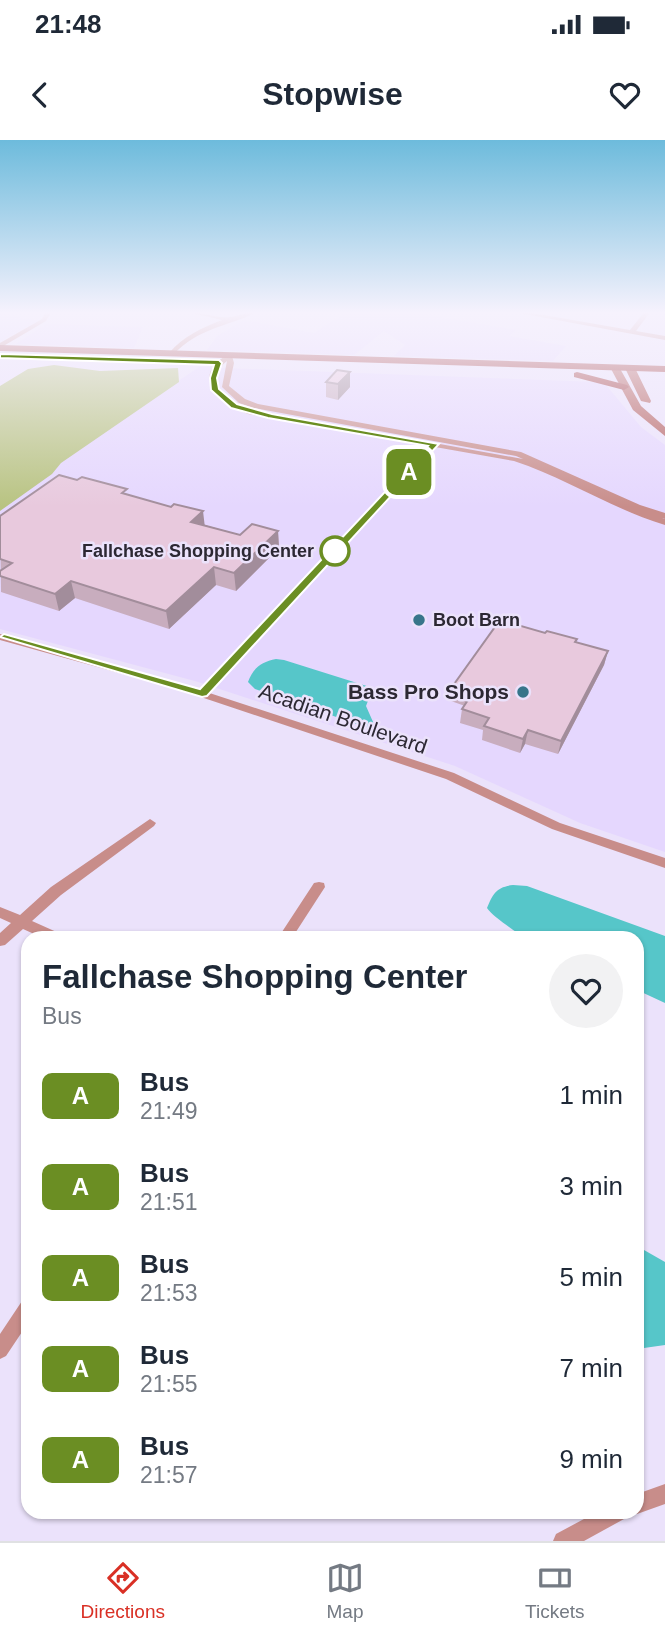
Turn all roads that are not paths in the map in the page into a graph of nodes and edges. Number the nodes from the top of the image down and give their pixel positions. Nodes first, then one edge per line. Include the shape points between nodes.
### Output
1 (214, 376) edge
2 (227, 376) edge
3 (586, 376) edge
4 (619, 376) edge
5 (634, 376) edge
6 (624, 387) junction
7 (665, 422) edge
8 (348, 427) junction
9 (665, 433) edge
10 (436, 442) joint
11 (624, 508) junction
12 (665, 516) edge
13 (665, 522) edge
14 (0, 637) edge
15 (150, 823) dead end
16 (665, 863) edge
17 (319, 887) dead end
18 (0, 912) edge
19 (21, 922) junction
20 (41, 931) edge
21 (290, 931) edge
22 (0, 942) edge
23 (21, 1318) edge
24 (0, 1350) edge
25 (665, 1494) edge
26 (644, 1502) edge
27 (604, 1519) edge
28 (562, 1541) edge

1 - 8 street via 215,390 234,406
2 - 8 street via 225,387 242,401
3 - 6 main road
4 - 6 main road
5 - 7 main road via 644,398
6 - 9 main road via 637,408
8 - 10 street
10 - 11 street via 526,460
11 - 12 street
11 - 13 street
14 - 16 street, Acadian Boulevard via 181,687 438,772 556,826
15 - 19 street
17 - 21 street
18 - 19 street
19 - 20 street
19 - 22 street
23 - 24 street
25 - 26 street
27 - 28 street

